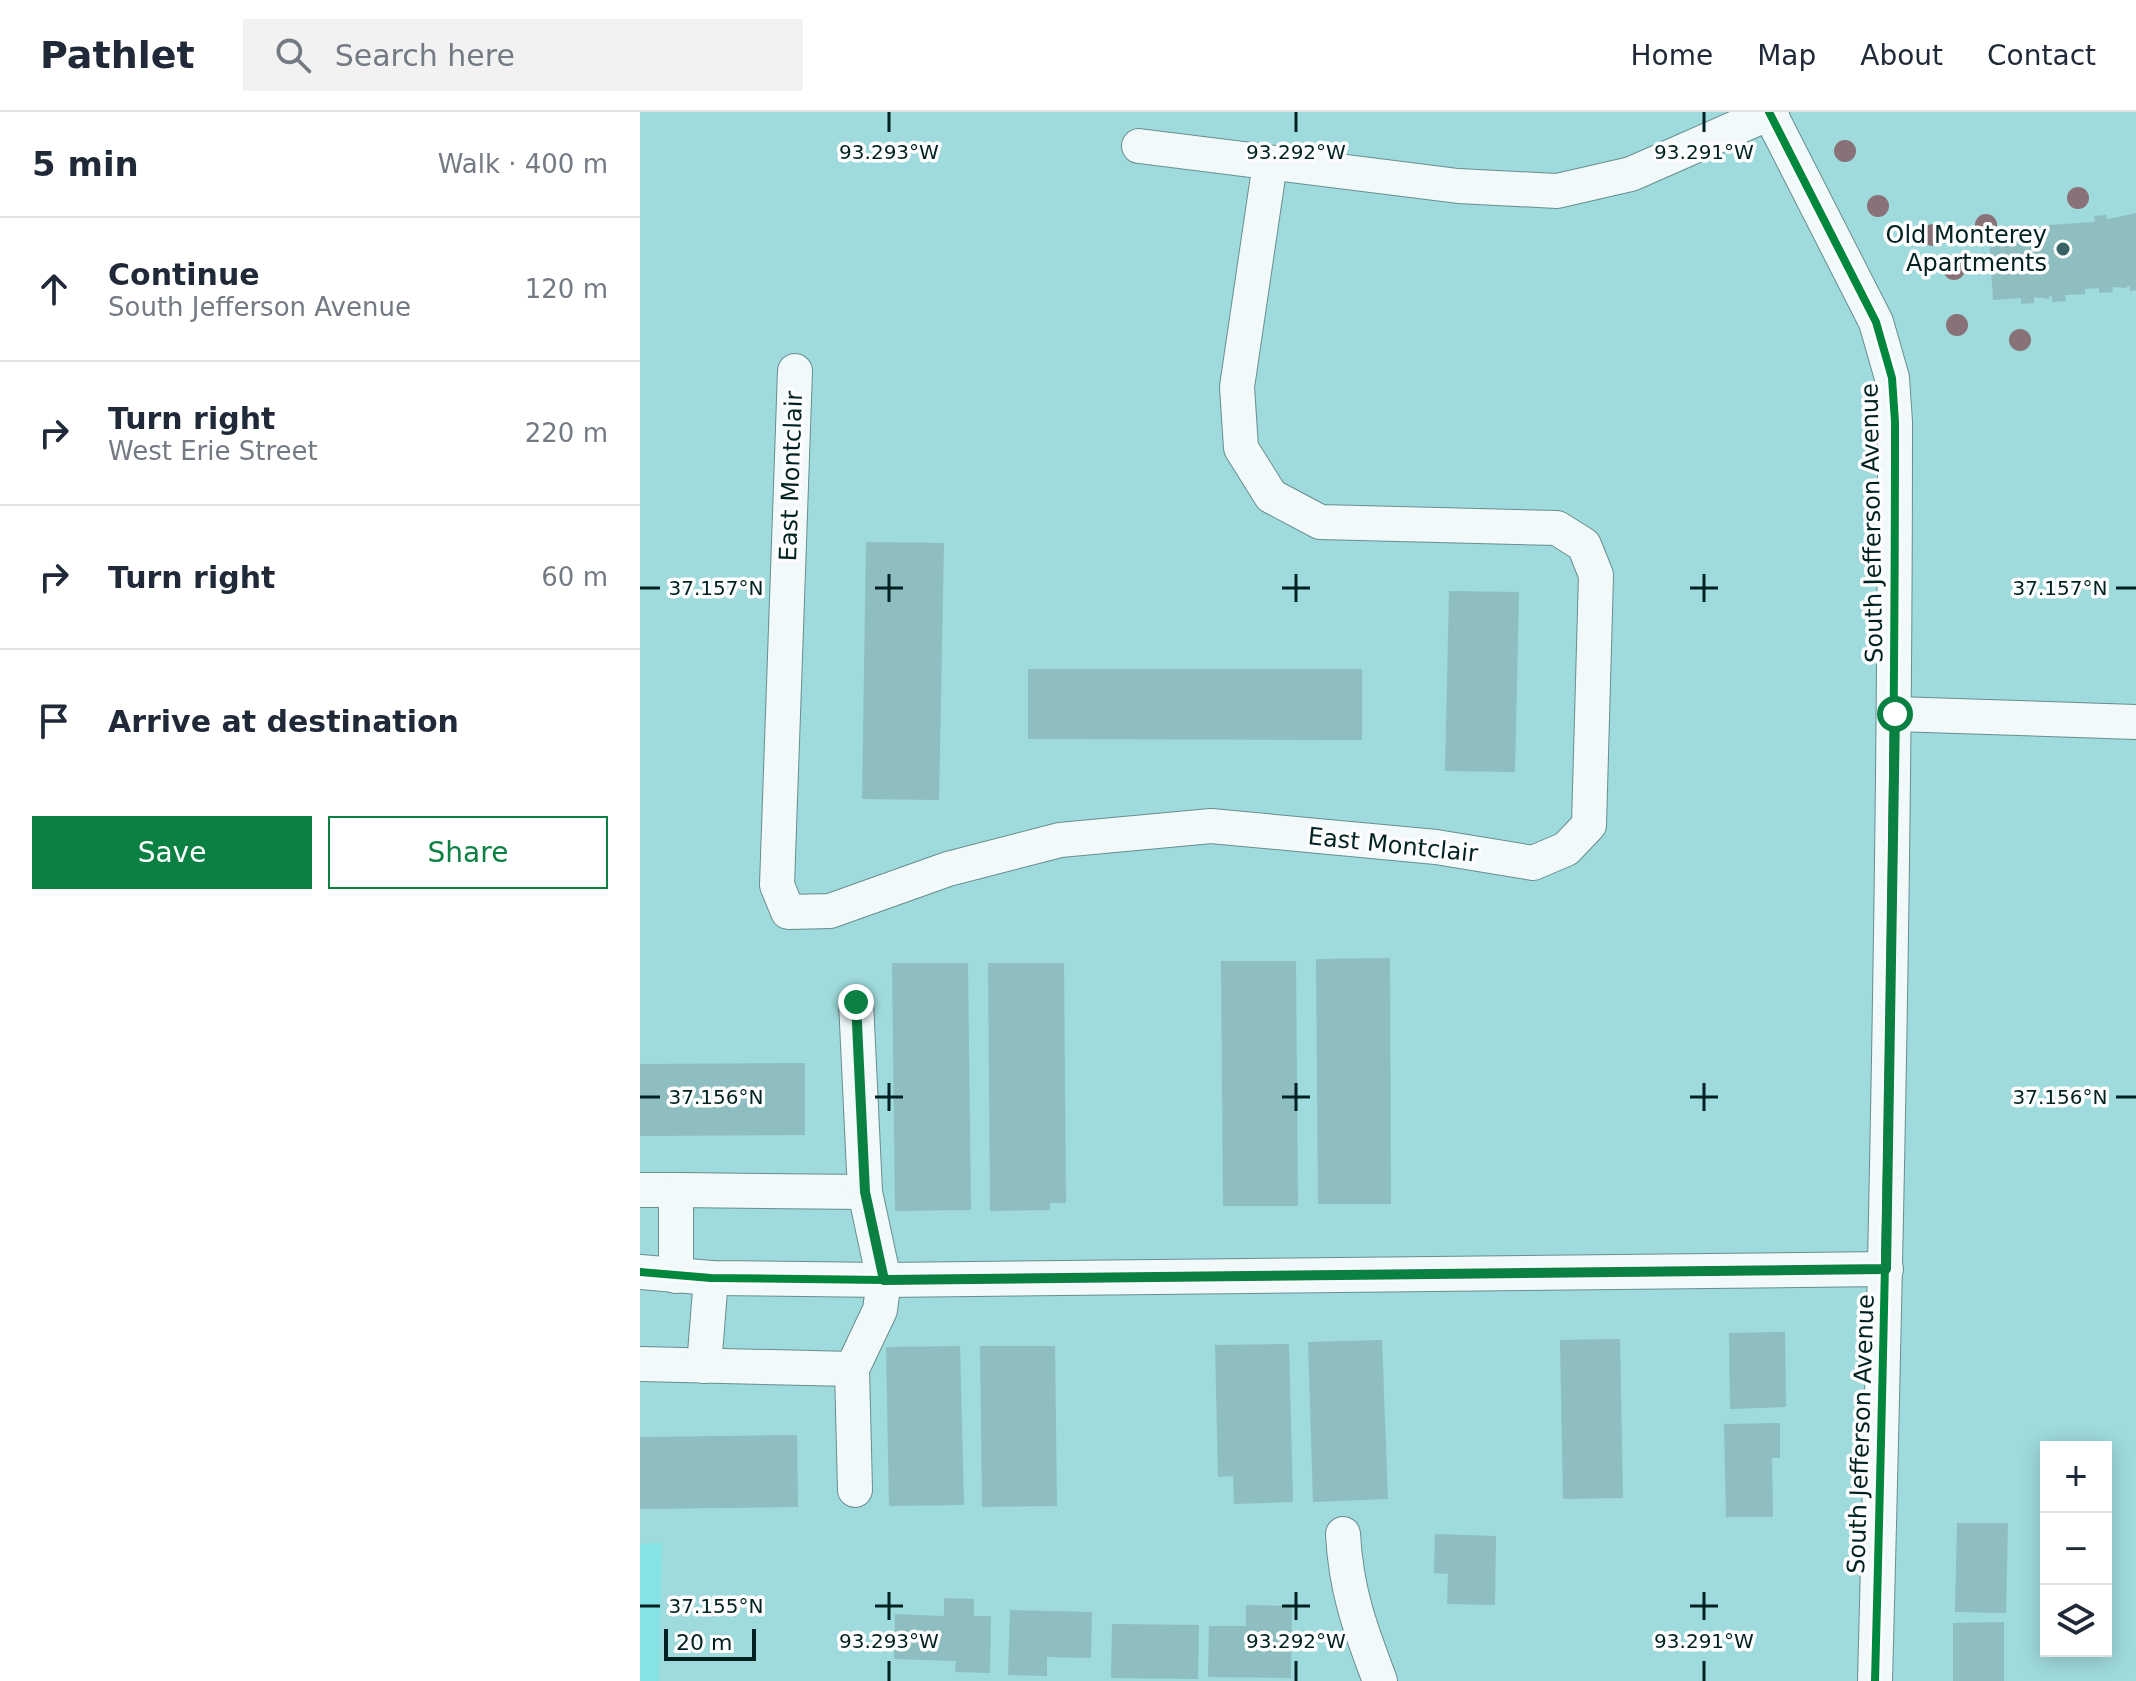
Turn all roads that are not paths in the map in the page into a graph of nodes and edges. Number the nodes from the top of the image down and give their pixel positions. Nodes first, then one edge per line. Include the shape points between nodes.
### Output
1 (1770, 112) edge
2 (1139, 146) dead end
3 (1270, 163) junction
4 (795, 371) dead end
5 (1895, 714) junction
6 (2136, 722) edge
7 (856, 1002) dead end
8 (640, 1190) edge
9 (676, 1190) junction
10 (865, 1192) junction
11 (1886, 1269) junction
12 (640, 1272) edge
13 (676, 1276) junction
14 (711, 1278) junction
15 (884, 1280) junction
16 (640, 1364) edge
17 (704, 1366) junction
18 (852, 1369) junction
19 (855, 1490) dead end
20 (1343, 1534) dead end
21 (1380, 1681) edge
22 (1875, 1681) edge

1 - 3 street via 1631,174 1557,191 1458,186
1 - 5 street, South Jefferson Avenue via 1876,322 1892,378
2 - 3 street
3 - 4 street, East Montclair via 1237,387 1241,448 1271,496 1320,522 1557,528 1584,545 1596,575 1589,825 1566,849 1533,863 1436,847 1211,826 1060,840 948,869 830,911 788,912 777,885
5 - 6 street
5 - 11 street, South Jefferson Avenue
7 - 10 street
8 - 9 street
9 - 10 street
9 - 13 street
10 - 15 street
11 - 15 street
11 - 22 street, South Jefferson Avenue
12 - 13 street
13 - 14 street
14 - 15 street
14 - 17 street
15 - 18 street via 880,1310
16 - 17 street
17 - 18 street
18 - 19 street
20 - 21 street via 1354,1614

